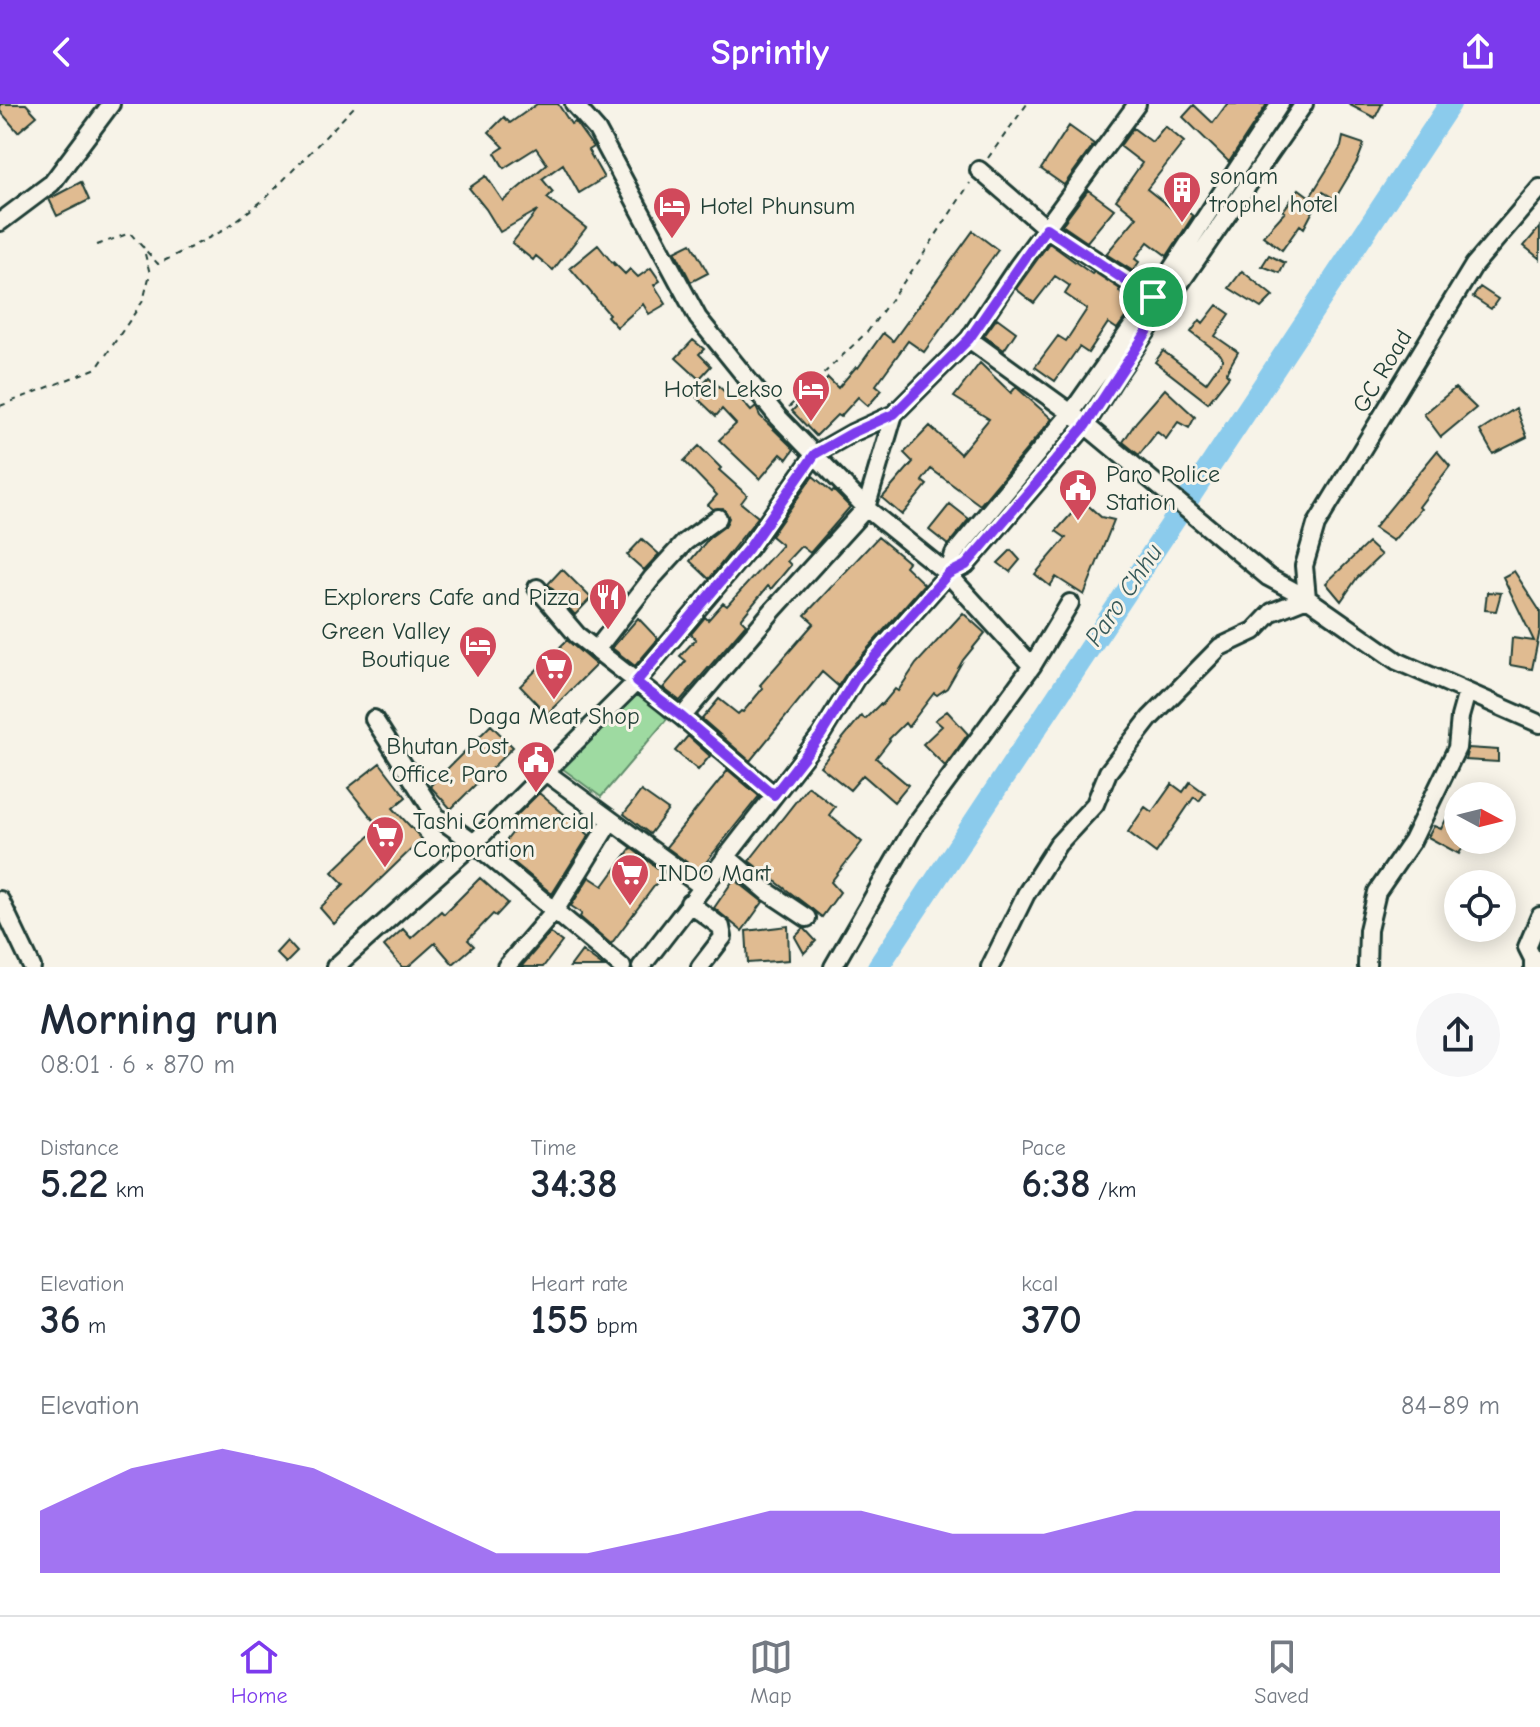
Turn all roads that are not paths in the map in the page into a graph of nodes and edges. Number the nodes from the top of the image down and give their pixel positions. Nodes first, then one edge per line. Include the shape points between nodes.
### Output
1 (111, 104) edge
2 (574, 104) edge
3 (1137, 104) edge
4 (1280, 104) edge
5 (1304, 104) edge
6 (979, 170) road end
7 (1540, 188) edge
8 (0, 222) edge
9 (1046, 228) junction
10 (1158, 301) junction
11 (969, 339) junction
12 (1071, 413) junction
13 (894, 414) junction
14 (1085, 426) junction
15 (815, 454) junction
16 (866, 508) junction
17 (718, 518) dead end
18 (948, 574) junction
19 (537, 588) dead end
20 (1307, 598) junction
21 (1070, 603) dead end
22 (596, 650) junction
23 (1032, 666) junction
24 (636, 682) junction
25 (1467, 692) junction
26 (682, 717) junction
27 (374, 719) dead end
28 (1540, 724) edge
29 (544, 771) junction
30 (774, 795) junction
31 (611, 820) junction
32 (474, 843) junction
33 (726, 856) junction
34 (701, 886) junction
35 (0, 900) edge
36 (689, 903) junction
37 (556, 909) junction
38 (1540, 916) edge
39 (807, 918) dead end
40 (32, 967) edge
41 (335, 967) edge
42 (506, 967) edge
43 (622, 967) edge
44 (641, 967) edge
45 (700, 967) edge
46 (833, 967) edge
47 (990, 967) edge
48 (1367, 967) edge
49 (1533, 967) edge

1 - 8 street via 52,183
2 - 15 street via 597,130 698,318
3 - 9 street
4 - 10 street
5 - 10 street
6 - 9 street
7 - 20 street, GC Road via 1474,265 1316,525 1304,566
9 - 10 street
9 - 11 street
10 - 12 street
10 - 14 street
11 - 12 street
11 - 13 street
12 - 14 street
12 - 18 street via 954,554
13 - 15 street
13 - 16 street
14 - 18 street via 966,565
14 - 20 street via 1268,577
15 - 16 street
15 - 24 street via 749,548
16 - 18 street
16 - 26 street
17 - 22 street via 685,542
18 - 23 street
18 - 30 street via 856,678 821,735
19 - 22 street
20 - 25 street via 1397,661
20 - 47 street via 1272,612 1254,631 1220,647 1150,718 1108,772 1095,804 1058,844
21 - 23 street
22 - 24 street
23 - 46 street via 915,825
24 - 26 street
24 - 29 street
25 - 28 street
25 - 48 street via 1457,748 1412,841 1377,892
26 - 30 street
27 - 32 street via 436,816
29 - 31 street
29 - 32 street
30 - 33 street
31 - 34 street
31 - 37 street
32 - 37 street
32 - 41 street
33 - 34 street
33 - 39 street
34 - 36 street
35 - 40 street
36 - 44 street
36 - 45 street via 721,927 723,937
37 - 42 street
37 - 43 street
38 - 49 street via 1527,947

